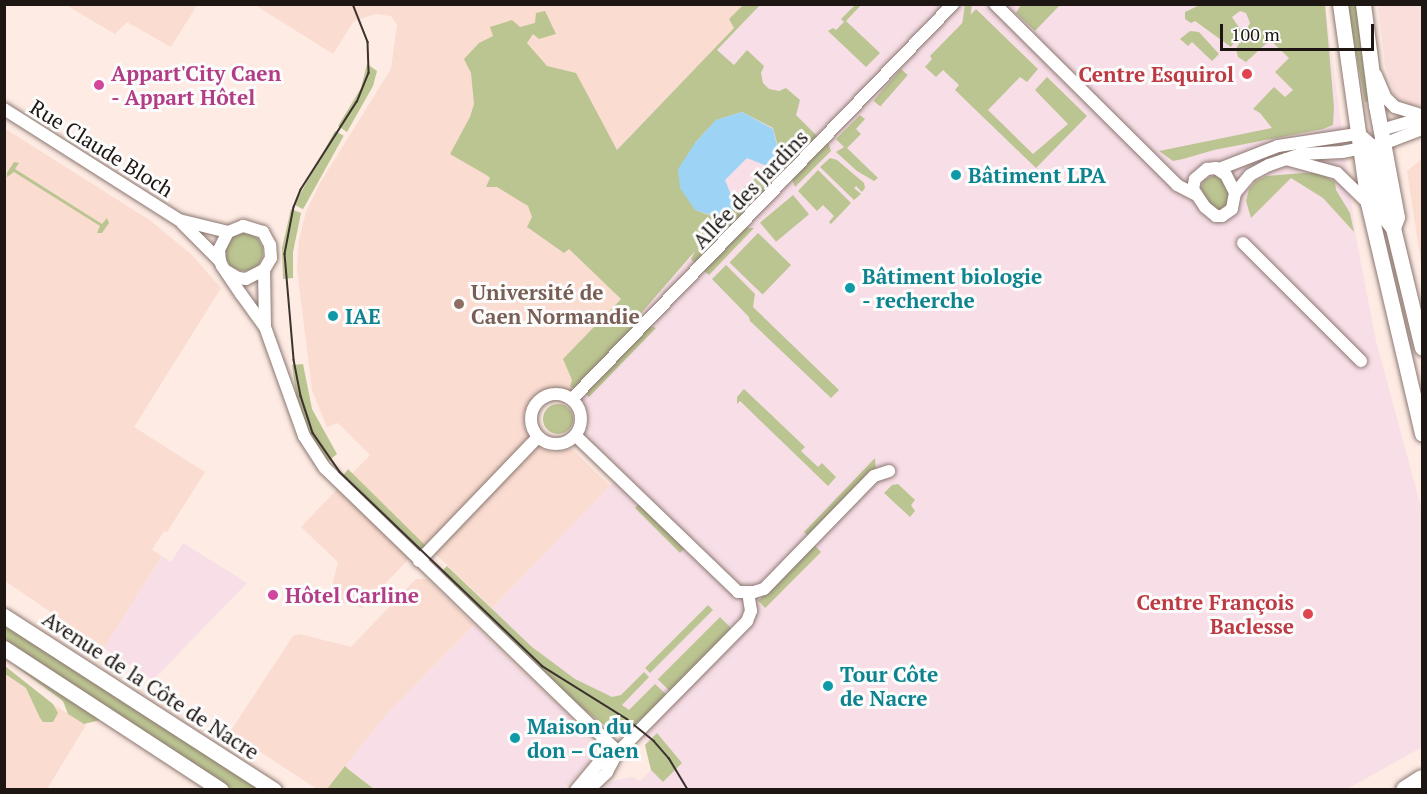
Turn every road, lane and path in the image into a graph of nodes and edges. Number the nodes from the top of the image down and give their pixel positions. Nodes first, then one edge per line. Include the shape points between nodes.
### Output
1 (952, 4) edge
2 (995, 4) edge
3 (1340, 4) edge
4 (1363, 4) edge
5 (1371, 60) junction
6 (4, 109) edge
7 (1422, 116) edge
8 (1422, 129) edge
9 (1370, 140) junction
10 (1286, 159) junction
11 (1219, 169) junction
12 (1235, 193) junction
13 (1195, 194) junction
14 (1368, 203) junction
15 (179, 220) junction
16 (228, 232) junction
17 (1244, 243) dead end
18 (223, 266) junction
19 (264, 270) junction
20 (265, 327) junction
21 (1422, 348) edge
22 (1361, 361) dead end
23 (572, 399) junction
24 (1422, 434) edge
25 (538, 436) junction
26 (576, 436) junction
27 (889, 471) dead end
28 (419, 561) junction
29 (748, 592) junction
30 (4, 616) edge
31 (4, 648) edge
32 (618, 752) junction
33 (1422, 779) edge
34 (221, 789) edge
35 (274, 789) edge
36 (576, 789) edge
37 (588, 789) edge
38 (1405, 789) edge

1 - 23 street, Allée des Jardins
2 - 13 street via 1177,185
3 - 9 main road
4 - 5 main road
5 - 7 street via 1391,103 1402,111
5 - 9 main road
6 - 15 street, Rue Claude Bloch
7 - 9 street
8 - 9 street
9 - 10 street via 1337,153 1301,154
9 - 11 street via 1278,146
9 - 14 main road
9 - 21 main road via 1396,217 1393,228
10 - 12 street via 1258,169
10 - 14 street via 1337,173
11 - 12 street
11 - 13 street via 1207,169 1195,179
12 - 13 street via 1232,209 1222,216 1216,216
14 - 24 main road
15 - 16 street, Rue Claude Bloch
15 - 18 street, Rue Claude Bloch
16 - 18 street via 219,250
16 - 19 street via 243,226 263,232 270,244 271,258
17 - 22 street
18 - 19 street via 238,278 246,279
18 - 20 street, Rue Claude Bloch
19 - 20 street, Rue Claude Bloch
20 - 28 street, Rue Claude Bloch via 304,436 333,478
23 - 25 street via 554,394 537,402 531,416
23 - 26 street via 582,421
25 - 26 street via 553,444
25 - 28 street
26 - 29 street via 736,591
27 - 29 street via 874,476 764,589
28 - 32 street, Rue Claude Bloch
29 - 32 street via 751,611 747,621
30 - 35 main road, Avenue de la Côte de Nacre
31 - 34 main road
32 - 36 street via 598,764
32 - 37 street via 607,772
33 - 38 highway

